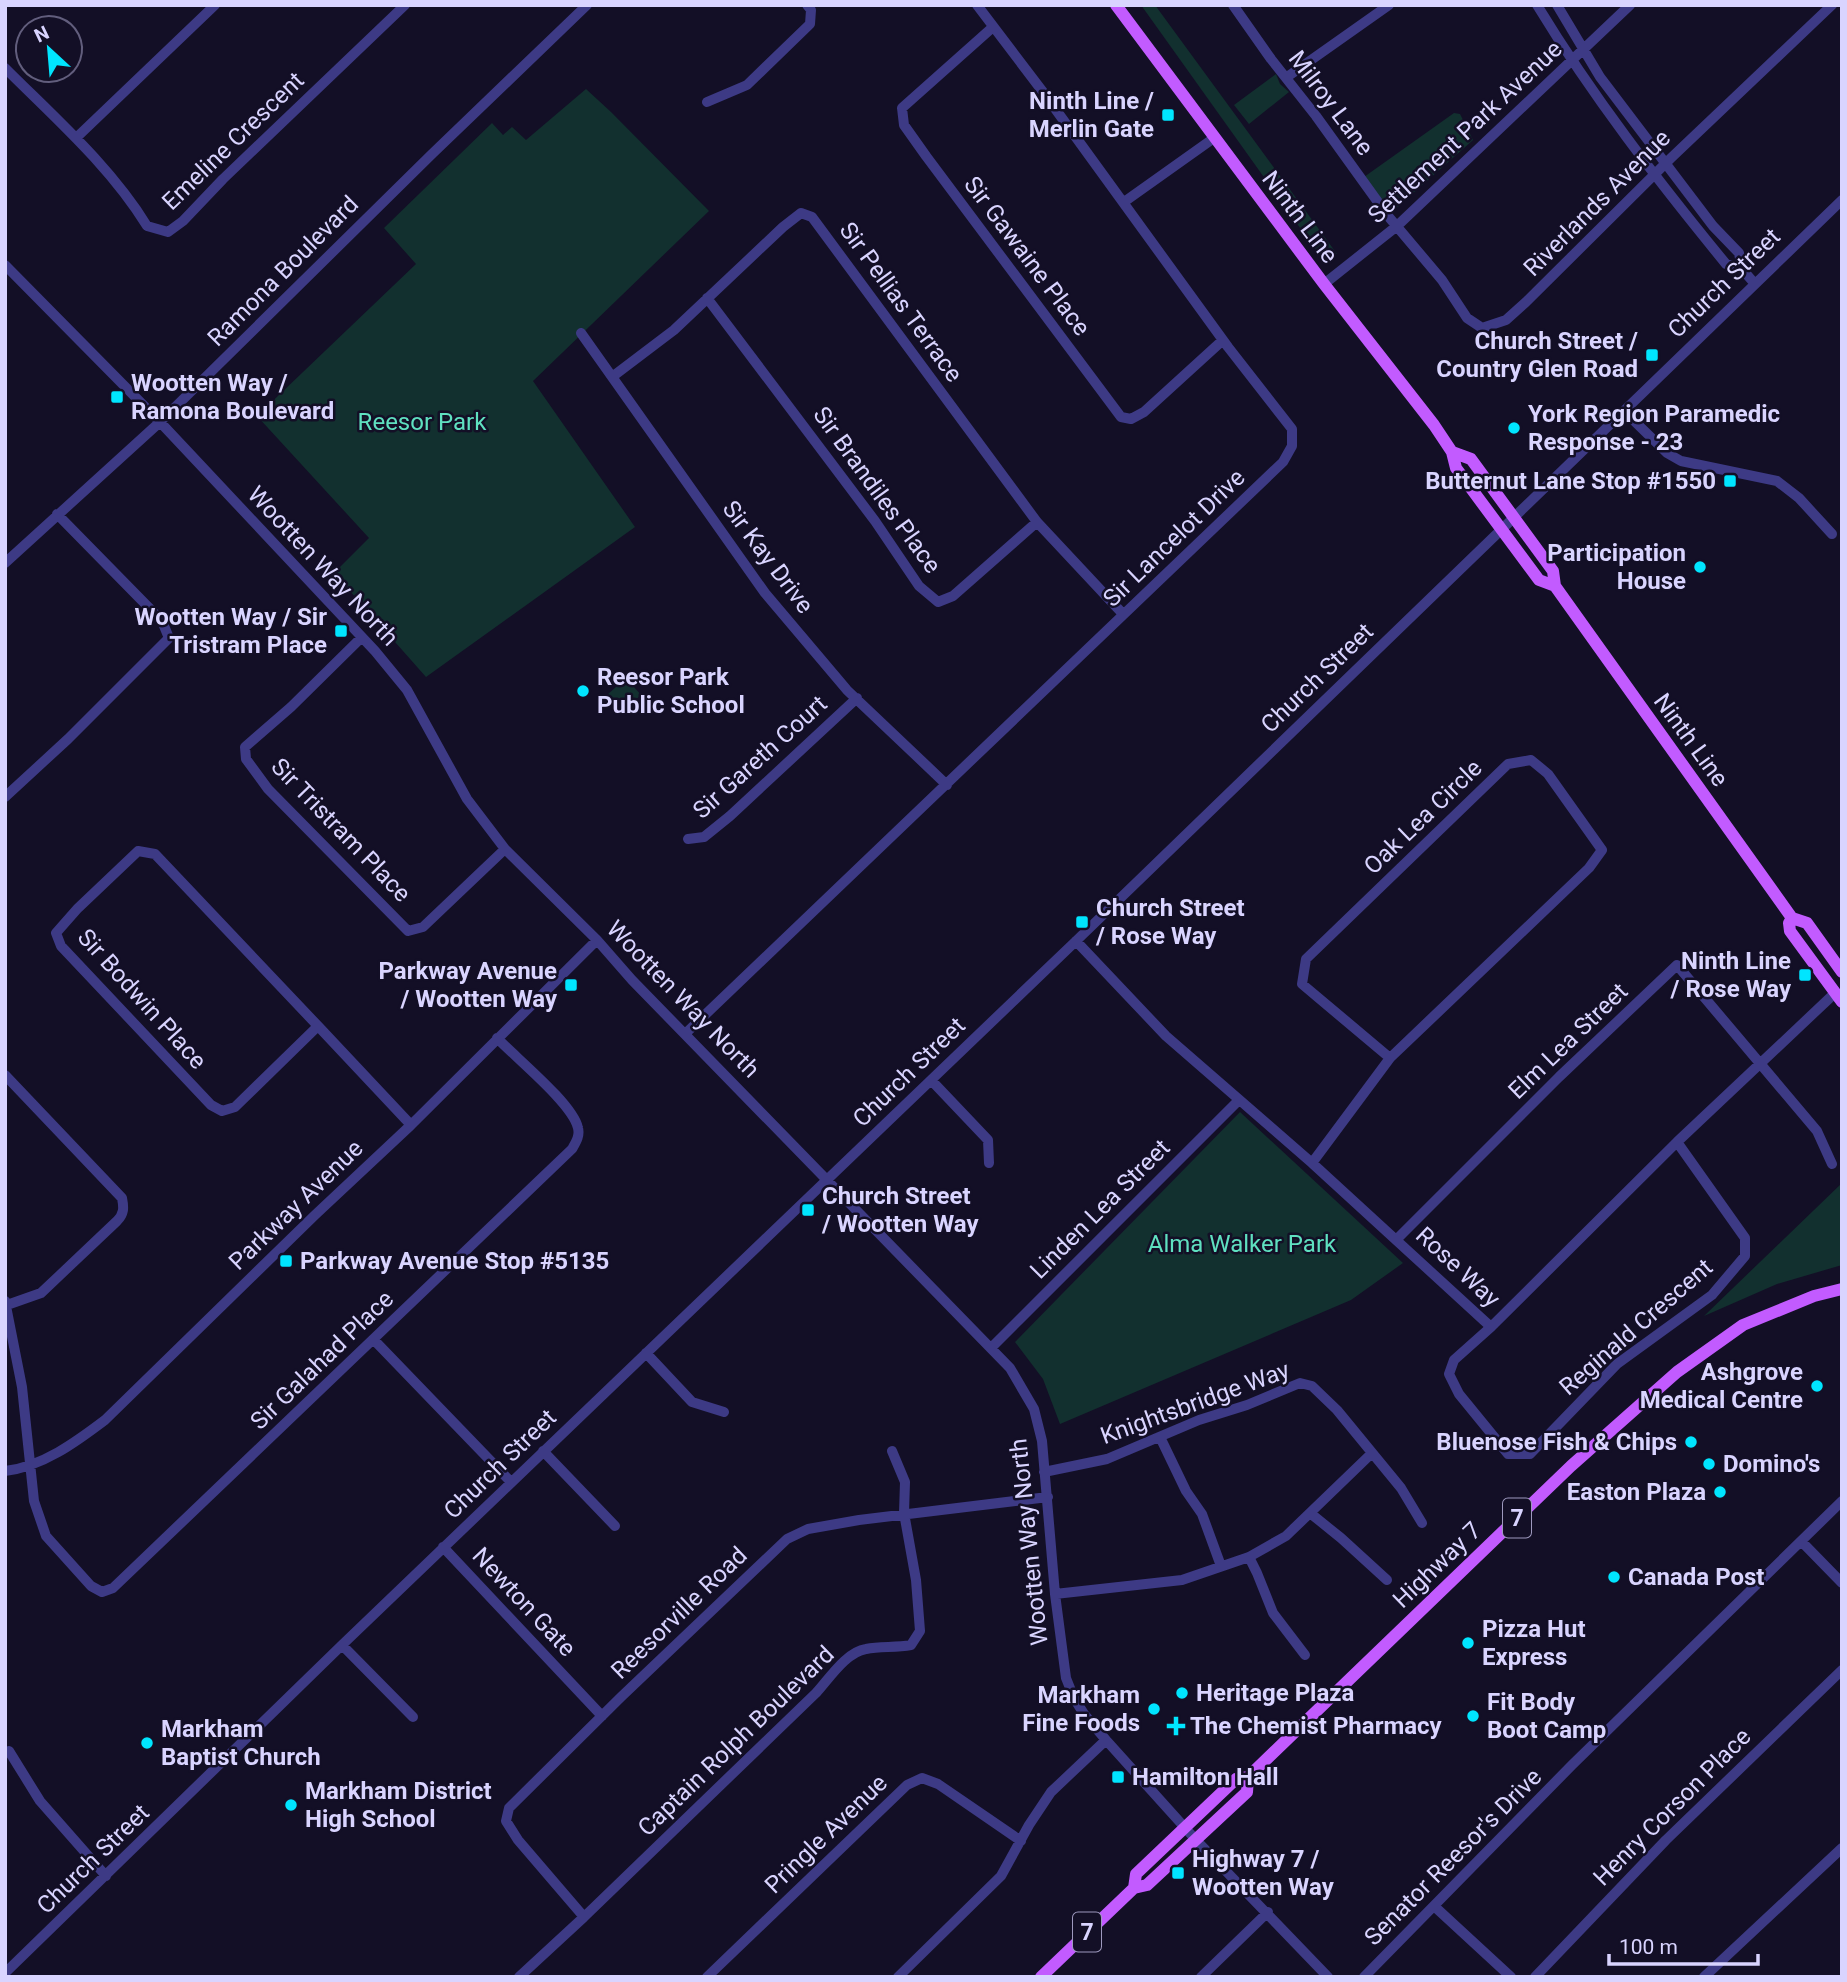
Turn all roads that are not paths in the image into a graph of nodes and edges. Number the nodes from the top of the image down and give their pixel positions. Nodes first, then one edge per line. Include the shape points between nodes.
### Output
1 (215, 5) edge
2 (405, 5) edge
3 (587, 5) edge
4 (807, 5) edge
5 (977, 5) edge
6 (1116, 5) edge
7 (1233, 5) edge
8 (1389, 5) edge
9 (1537, 5) edge
10 (1557, 5) edge
11 (1630, 5) edge
12 (1832, 5) edge
13 (993, 27) junction
14 (1584, 50) junction
15 (1572, 62) junction
16 (5, 68) edge
17 (1287, 77) junction
18 (707, 102) dead end
19 (76, 138) junction
20 (1214, 138) junction
21 (1665, 164) junction
22 (1654, 176) junction
23 (1842, 200) edge
24 (1124, 202) junction
25 (1397, 226) junction
26 (5, 265) edge
27 (1742, 269) junction
28 (1324, 284) junction
29 (1755, 284) junction
30 (707, 298) junction
31 (581, 334) dead end
32 (1223, 340) junction
33 (612, 377) junction
34 (1623, 411) junction
35 (160, 422) junction
36 (1452, 452) junction
37 (57, 513) junction
38 (1514, 516) junction
39 (1037, 522) junction
40 (1501, 528) junction
41 (1832, 534) dead end
42 (5, 563) edge
43 (1555, 586) junction
44 (1124, 614) junction
45 (362, 637) junction
46 (857, 698) junction
47 (947, 785) junction
48 (5, 797) edge
49 (688, 839) dead end
50 (505, 849) junction
51 (1792, 918) junction
52 (597, 940) junction
53 (1076, 942) junction
54 (1842, 972) edge
55 (1838, 997) edge
56 (318, 1026) junction
57 (686, 1033) junction
58 (496, 1038) junction
59 (1390, 1058) junction
60 (1760, 1063) junction
61 (5, 1075) edge
62 (931, 1080) junction
63 (1239, 1100) junction
64 (411, 1125) junction
65 (1677, 1142) junction
66 (989, 1163) dead end
67 (1312, 1163) junction
68 (1832, 1164) dead end
69 (827, 1179) junction
70 (1397, 1239) junction
71 (1842, 1289) edge
72 (6, 1303) edge
73 (1491, 1327) junction
74 (374, 1340) junction
75 (991, 1348) junction
76 (646, 1353) junction
77 (724, 1412) dead end
78 (1160, 1437) junction
79 (543, 1451) junction
80 (892, 1451) dead end
81 (1371, 1454) junction
82 (29, 1466) junction
83 (5, 1471) edge
84 (1044, 1472) junction
85 (511, 1482) junction
86 (1048, 1497) junction
87 (1842, 1501) edge
88 (904, 1513) junction
89 (1310, 1513) junction
90 (1422, 1523) dead end
91 (615, 1526) dead end
92 (1801, 1541) junction
93 (443, 1547) junction
94 (1249, 1557) junction
95 (1221, 1566) junction
96 (1387, 1580) dead end
97 (1842, 1583) edge
98 (1055, 1594) junction
99 (342, 1645) junction
100 (1305, 1655) dead end
101 (1842, 1670) edge
102 (602, 1716) junction
103 (413, 1717) dead end
104 (1106, 1740) junction
105 (9, 1751) dead end
106 (1248, 1777) junction
107 (1185, 1827) junction
108 (1196, 1840) junction
109 (1021, 1841) junction
110 (1842, 1848) edge
111 (106, 1876) junction
112 (1134, 1888) junction
113 (1434, 1906) junction
114 (1268, 1912) junction
115 (584, 1917) junction
116 (5, 1973) edge
117 (519, 1977) edge
118 (707, 1977) edge
119 (898, 1977) edge
120 (1041, 1977) edge
121 (1201, 1977) edge
122 (1328, 1977) edge
123 (1364, 1977) edge
124 (1511, 1977) edge
125 (1535, 1977) edge
126 (1704, 1977) edge

1 - 19 street
2 - 19 street, Emeline Crescent via 168,232 147,226
3 - 35 street, Ramona Boulevard
4 - 18 street via 810,24 747,85
5 - 13 street, Sir Lancelot Drive
6 - 20 main road, Ninth Line
7 - 17 street, Milroy Lane
8 - 17 street
9 - 15 street
10 - 14 street
11 - 14 street, Settlement Park Avenue
12 - 21 street, Riverlands Avenue
13 - 24 street, Sir Lancelot Drive
13 - 32 street, Sir Gawaine Place via 902,108 905,125 926,156 1121,417 1131,419 1144,412
14 - 15 street, Settlement Park Avenue
14 - 21 street
15 - 22 street
15 - 25 street, Settlement Park Avenue
16 - 19 street, Emeline Crescent
17 - 25 street, Milroy Lane
20 - 24 street
20 - 28 main road, Ninth Line
21 - 22 street, Riverlands Avenue
21 - 27 street via 1739,253
22 - 25 street, Riverlands Avenue via 1506,320 1482,328 1467,318
22 - 27 street via 1726,264
23 - 29 street, Church Street
24 - 32 street, Sir Lancelot Drive
25 - 28 street, Settlement Park Avenue
26 - 35 street, Wootten Way North
27 - 29 street
28 - 36 main road, Ninth Line
29 - 34 street, Church Street
30 - 33 street, Sir Pellias Terrace via 674,330
30 - 39 street, Sir Brandiles Place via 919,586 938,602 953,596
30 - 39 street, Sir Pellias Terrace via 801,213 812,217
31 - 33 street, Sir Kay Drive
32 - 44 street, Sir Lancelot Drive via 1292,429 1292,446 1283,462
33 - 46 street, Sir Kay Drive via 765,593
34 - 38 street, Church Street
34 - 41 street via 1681,461 1776,481
35 - 37 street, Ramona Boulevard
35 - 45 street, Wootten Way North
36 - 38 main road, Ninth Line via 1471,459
36 - 40 main road, Ninth Line via 1456,468
37 - 42 street, Ramona Boulevard
37 - 48 street via 162,621 169,638
38 - 40 street, Church Street
38 - 43 main road, Ninth Line via 1553,571
39 - 44 street, Sir Pellias Terrace
40 - 43 main road, Ninth Line via 1539,580
40 - 53 street, Church Street
43 - 51 main road, Ninth Line
44 - 47 street, Sir Lancelot Drive
45 - 50 street, Wootten Way North via 407,690 467,799
45 - 50 street, Sir Tristram Place via 245,747 246,760 268,789 408,931 423,928
46 - 47 street, Sir Kay Drive
46 - 49 street, Sir Gareth Court via 730,816 704,837
47 - 57 street, Sir Lancelot Drive
50 - 52 street, Wootten Way North
51 - 54 main road, Ninth Line via 1807,923
51 - 55 main road, Ninth Line via 1790,931
52 - 57 street, Wootten Way North
52 - 58 street, Parkway Avenue
53 - 62 street, Church Street
53 - 63 street, Rose Way via 1166,1036
55 - 60 street, Rose Way
56 - 56 street, Sir Bodwin Place via 235,1107 222,1111 211,1105 61,946 56,933 138,851 155,854
56 - 64 street, Sir Bodwin Place
57 - 69 street, Wootten Way North
58 - 64 street, Parkway Avenue
58 - 74 street, Sir Galahad Place via 570,1110 579,1135 572,1149
59 - 59 street, Oak Lea Circle via 1301,984 1306,959 1508,764 1531,760 1548,774 1602,850 1589,868
59 - 67 street, Oak Lea Circle
60 - 65 street, Rose Way
60 - 68 street via 1817,1131
60 - 70 street, Elm Lea Street via 1677,965
61 - 72 street via 122,1198 124,1208 117,1222 41,1293
62 - 66 street via 988,1140
62 - 69 street, Church Street
63 - 67 street, Rose Way
63 - 75 street, Linden Lea Street
64 - 82 street, Parkway Avenue via 105,1420
65 - 73 street, Rose Way
65 - 73 street, Reginald Crescent via 1745,1238 1745,1256 1712,1294 1617,1364 1530,1454 1508,1454 1459,1394 1450,1374 1454,1360
67 - 70 street, Rose Way
69 - 75 street, Wootten Way North
69 - 76 street, Church Street
70 - 73 street, Rose Way
71 - 106 main road, Highway 7 / 7 via 1743,1325 1677,1372 1571,1466
72 - 82 street, Sir Galahad Place via 22,1387
74 - 82 street, Sir Galahad Place via 113,1588 102,1592 91,1586 46,1536 34,1502
74 - 85 street
75 - 84 street, Wootten Way North via 1010,1368 1034,1409
76 - 77 street via 692,1402
76 - 79 street, Church Street
78 - 81 street, Knightsbridge Way via 1300,1383 1312,1386 1337,1410
78 - 84 street, Knightsbridge Way via 1107,1459
78 - 95 street via 1202,1514
79 - 85 street, Church Street
79 - 91 street
80 - 88 street, Captain Rolph Boulevard via 905,1482
81 - 89 street
81 - 90 street, Knightsbridge Way via 1401,1488
82 - 83 street, Parkway Avenue
84 - 86 street, Wootten Way North
85 - 93 street, Church Street
86 - 88 street, Reesorville Road
86 - 98 street, Wootten Way North
87 - 92 street, Senator Reesor's Drive
88 - 102 street, Reesorville Road via 808,1529 787,1539
88 - 115 street, Captain Rolph Boulevard via 920,1631 911,1644 864,1649 845,1661
89 - 94 street via 1286,1536
89 - 96 street
92 - 97 street
92 - 113 street, Senator Reesor's Drive
93 - 99 street, Church Street
93 - 102 street, Newton Gate
94 - 95 street
94 - 100 street via 1273,1614
95 - 98 street via 1182,1580
98 - 104 street, Wootten Way North via 1066,1678 1084,1714
99 - 103 street
99 - 111 street, Church Street
101 - 125 street, Henry Corson Place via 1666,1840
102 - 115 street, Reesorville Road via 509,1808 506,1821
104 - 107 street, Wootten Way North
104 - 109 street via 1051,1792
105 - 111 street via 40,1801
106 - 107 main road, Highway 7 / 7 via 1236,1779
106 - 108 main road, Highway 7 / 7 via 1247,1792
107 - 108 street, Wootten Way North
107 - 112 main road, Highway 7 / 7 via 1136,1874
108 - 112 main road, Highway 7 / 7 via 1147,1885
108 - 114 street, Wootten Way North
109 - 118 street, Pringle Avenue via 922,1778 907,1785
109 - 119 street via 1002,1876
110 - 126 street
111 - 116 street, Church Street
112 - 120 main road, Highway 7 / 7
113 - 123 street, Senator Reesor's Drive
113 - 124 street
114 - 121 street
114 - 122 street, Wootten Way North
115 - 117 street, Captain Rolph Boulevard

